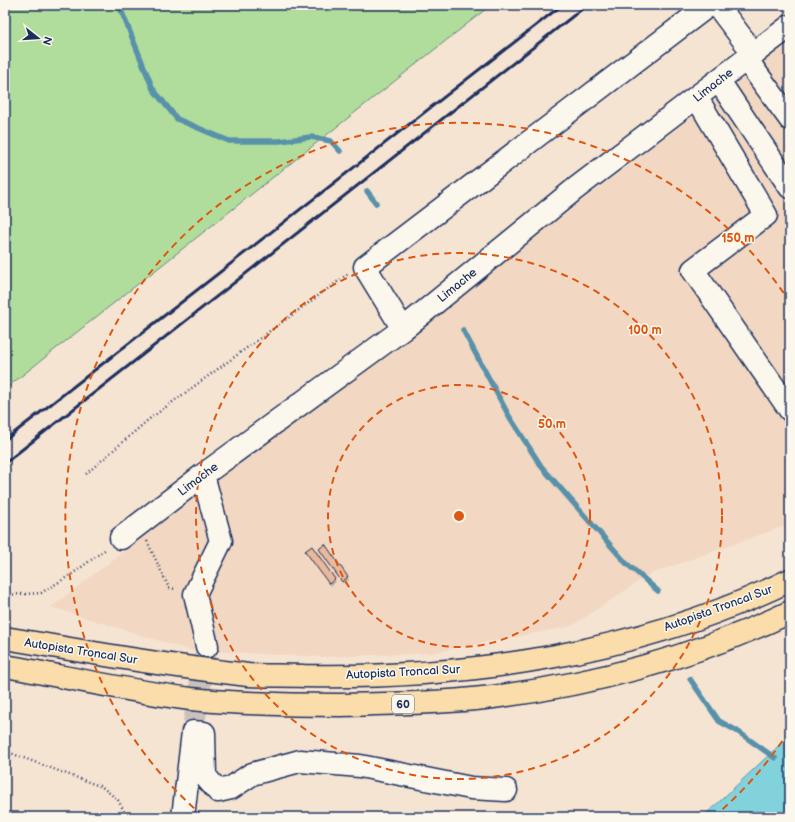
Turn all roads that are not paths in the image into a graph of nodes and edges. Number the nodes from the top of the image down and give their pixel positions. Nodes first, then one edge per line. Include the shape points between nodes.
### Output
1 (709, 5) edge
2 (717, 5) edge
3 (790, 26) edge
4 (750, 56) junction
5 (719, 81) junction
6 (697, 98) junction
7 (790, 119) edge
8 (790, 187) edge
9 (403, 329) junction
10 (790, 410) edge
11 (203, 476) junction
12 (121, 538) road end
13 (790, 580) edge
14 (790, 612) edge
15 (5, 638) edge
16 (207, 646) tunnel mouth
17 (5, 666) edge
18 (506, 790) dead end
19 (183, 817) edge

1 - 9 street via 365,267
2 - 4 street
3 - 4 street, Limache
4 - 5 street, Limache
4 - 7 street
5 - 6 street, Limache
5 - 8 street
6 - 9 street, Limache via 575,189
6 - 10 street via 766,215 693,270
9 - 11 street, Limache
11 - 12 street, Limache
11 - 16 street via 221,541 195,594
13 - 15 highway, Autopista Troncal Sur via 691,620 600,646 492,666 442,671 372,676 248,675
14 - 17 highway, 60 via 711,644 592,680 493,697 443,702 293,705 192,699 146,693
18 - 19 street via 471,788 360,766 300,762 252,774 231,788 218,791 205,776 204,733 194,727

